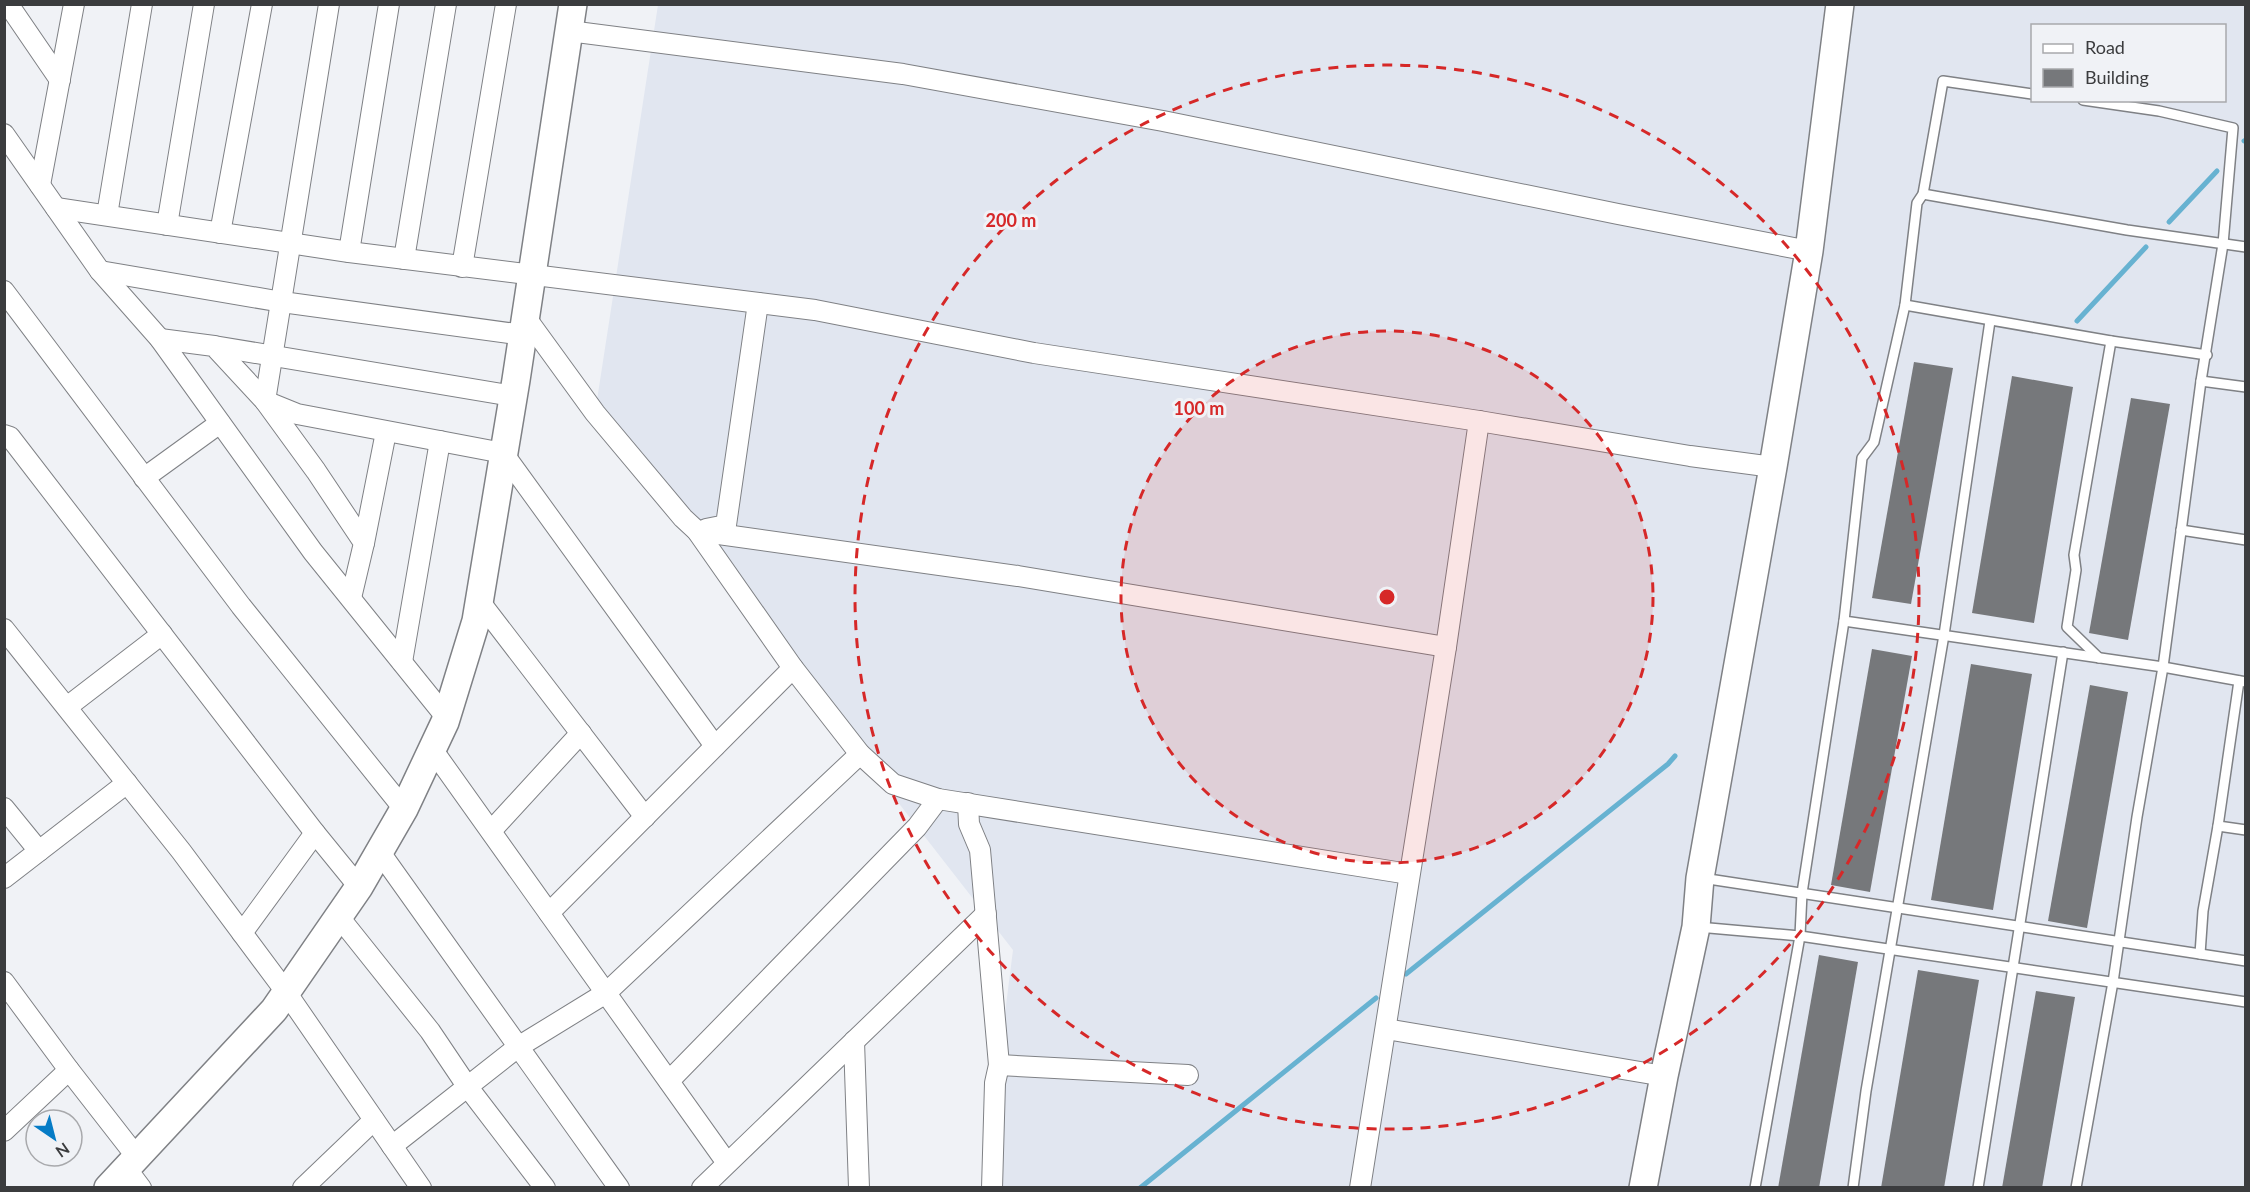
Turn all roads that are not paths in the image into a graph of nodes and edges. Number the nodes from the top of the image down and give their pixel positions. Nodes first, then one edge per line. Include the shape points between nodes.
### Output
1 (8, 4) edge
2 (74, 4) edge
3 (142, 4) edge
4 (204, 4) edge
5 (262, 4) edge
6 (329, 4) edge
7 (389, 4) edge
8 (446, 4) edge
9 (506, 4) edge
10 (573, 4) edge
11 (1840, 4) edge
12 (569, 31) junction
13 (60, 80) junction
14 (2031, 94) edge
15 (2097, 102) edge
16 (4, 134) edge
17 (40, 185) junction
18 (1923, 194) junction
19 (56, 207) junction
20 (106, 215) junction
21 (167, 225) junction
22 (220, 233) junction
23 (290, 244) junction
24 (2223, 244) junction
25 (2246, 247) edge
26 (1809, 251) junction
27 (349, 252) junction
28 (405, 259) junction
29 (462, 267) junction
30 (100, 271) junction
31 (532, 276) junction
32 (4, 291) edge
33 (282, 302) junction
34 (758, 303) junction
35 (1905, 305) junction
36 (1990, 321) junction
37 (524, 327) junction
38 (160, 339) junction
39 (2111, 341) junction
40 (214, 346) junction
41 (272, 355) junction
42 (2207, 355) junction
43 (2201, 381) junction
44 (2246, 387) edge
45 (513, 396) junction
46 (266, 401) junction
47 (1479, 421) junction
48 (220, 423) junction
49 (386, 432) junction
50 (4, 435) edge
51 (440, 441) junction
52 (503, 453) junction
53 (1773, 467) junction
54 (144, 478) junction
55 (2181, 530) junction
56 (697, 531) junction
57 (2246, 540) edge
58 (364, 543) junction
59 (351, 598) junction
60 (480, 602) junction
61 (1844, 621) junction
62 (4, 629) edge
63 (162, 634) junction
64 (1944, 635) junction
65 (1446, 647) junction
66 (2063, 652) junction
67 (2099, 658) junction
68 (402, 662) junction
69 (2163, 667) junction
70 (793, 668) junction
71 (2242, 682) edge
72 (67, 707) junction
73 (446, 717) junction
74 (581, 734) junction
75 (715, 746) junction
76 (432, 749) junction
77 (860, 754) junction
78 (127, 783) junction
79 (938, 799) junction
80 (968, 803) junction
81 (4, 808) edge
82 (404, 809) junction
83 (645, 817) junction
84 (2218, 826) junction
85 (2246, 830) edge
86 (491, 831) junction
87 (315, 833) junction
88 (39, 851) junction
89 (379, 851) junction
90 (1409, 874) junction
91 (4, 878) edge
92 (1700, 878) junction
93 (359, 887) junction
94 (1802, 893) junction
95 (1898, 908) junction
96 (549, 913) junction
97 (986, 914) junction
98 (339, 917) junction
99 (1696, 927) junction
100 (2018, 927) junction
101 (242, 933) junction
102 (1800, 936) junction
103 (2119, 942) junction
104 (1889, 951) junction
105 (2200, 954) junction
106 (2246, 961) edge
107 (2013, 968) junction
108 (4, 982) edge
109 (2113, 982) junction
110 (286, 992) junction
111 (606, 993) junction
112 (2246, 1002) edge
113 (1386, 1029) junction
114 (854, 1041) junction
115 (518, 1047) junction
116 (999, 1065) junction
117 (69, 1070) junction
118 (1188, 1075) dead end
119 (1664, 1076) junction
120 (669, 1082) junction
121 (467, 1086) junction
122 (375, 1120) junction
123 (4, 1131) edge
124 (392, 1146) junction
125 (727, 1163) junction
126 (134, 1171) edge
127 (108, 1188) edge
128 (303, 1188) edge
129 (421, 1188) edge
130 (545, 1188) edge
131 (619, 1188) edge
132 (702, 1188) edge
133 (858, 1188) edge
134 (992, 1188) edge
135 (1360, 1188) edge
136 (1643, 1188) edge
137 (1755, 1188) edge
138 (1853, 1188) edge
139 (1978, 1188) edge
140 (2076, 1188) edge

1 - 13 street
2 - 13 street
3 - 20 street
4 - 21 street
5 - 22 street
6 - 23 street
7 - 27 street
8 - 28 street
9 - 29 street
10 - 12 street
11 - 26 street
12 - 26 street via 903,74 1163,121
12 - 31 street
13 - 17 street
14 - 18 lane via 1943,81
15 - 24 lane via 2233,128
16 - 17 street
17 - 19 street
18 - 24 lane
18 - 35 lane via 1917,203
19 - 20 street
19 - 30 street
20 - 21 street
21 - 22 street
22 - 23 street
23 - 27 street
23 - 33 street
24 - 25 lane
24 - 42 lane
26 - 53 street
27 - 28 street
28 - 29 street
29 - 31 street
30 - 33 street
30 - 38 street
31 - 34 street
31 - 37 street
32 - 54 street
33 - 37 street
33 - 41 street
34 - 47 street via 815,310 1034,353
34 - 56 street via 726,525
35 - 36 lane
35 - 61 lane via 1874,442 1862,458
36 - 39 lane
36 - 64 lane
37 - 45 street
37 - 56 street
38 - 40 street
38 - 48 street
39 - 42 lane
39 - 67 lane via 2074,555 2076,570 2067,627
40 - 41 street
40 - 46 street
41 - 45 street
41 - 46 street
42 - 43 lane
43 - 44 lane
43 - 55 lane
45 - 52 street
46 - 49 street via 297,414
46 - 58 street
47 - 53 street
47 - 65 street
48 - 54 street
48 - 59 street
49 - 51 street
49 - 58 street
50 - 63 street via 10,437
51 - 52 street
51 - 68 street
52 - 60 street
52 - 75 street
53 - 92 street
54 - 82 street
55 - 57 lane
55 - 69 lane
56 - 65 street via 1018,576
56 - 70 street
58 - 59 street
59 - 68 street
60 - 73 street
60 - 74 street
61 - 64 lane
61 - 94 lane
62 - 72 street
63 - 72 street
63 - 87 street
64 - 66 lane
64 - 95 lane
65 - 90 street
66 - 67 lane
66 - 100 lane
67 - 69 lane
68 - 73 street
69 - 71 lane
69 - 103 lane
70 - 75 street
70 - 77 street
71 - 84 lane
72 - 78 street
73 - 76 street
74 - 83 street
74 - 86 street
75 - 83 street
76 - 82 street
76 - 86 street
77 - 79 street via 893,784
77 - 111 street
78 - 88 street
78 - 101 street
79 - 80 street
79 - 120 street via 917,827
80 - 90 street
80 - 97 street via 969,824 980,850
81 - 88 street
82 - 89 street
83 - 96 street
84 - 85 lane
84 - 105 lane via 2203,911
86 - 96 street
87 - 93 street
87 - 101 street
88 - 91 street
89 - 93 street
89 - 115 street
90 - 113 street
92 - 94 lane
92 - 99 street
93 - 98 street
94 - 95 lane
94 - 102 lane
95 - 100 lane
95 - 104 lane
96 - 111 street
97 - 114 street
97 - 116 street
98 - 110 street
98 - 121 street via 430,1031
99 - 102 lane
99 - 119 street
100 - 103 lane
100 - 107 lane
101 - 110 street
102 - 104 lane
102 - 137 lane
103 - 105 lane
103 - 109 lane
104 - 107 lane
104 - 138 lane
105 - 106 lane
107 - 109 lane
107 - 139 lane
108 - 117 street
109 - 112 lane
109 - 140 lane
110 - 122 street
110 - 126 street
111 - 115 street
111 - 120 street
113 - 119 street
113 - 135 street
114 - 125 street
114 - 133 street
115 - 121 street
115 - 131 street
116 - 118 street
116 - 134 street
117 - 123 street
117 - 126 street
119 - 136 street
120 - 125 street
121 - 124 street
121 - 130 street
122 - 124 street
122 - 128 street
124 - 129 street
125 - 132 street
126 - 127 street

